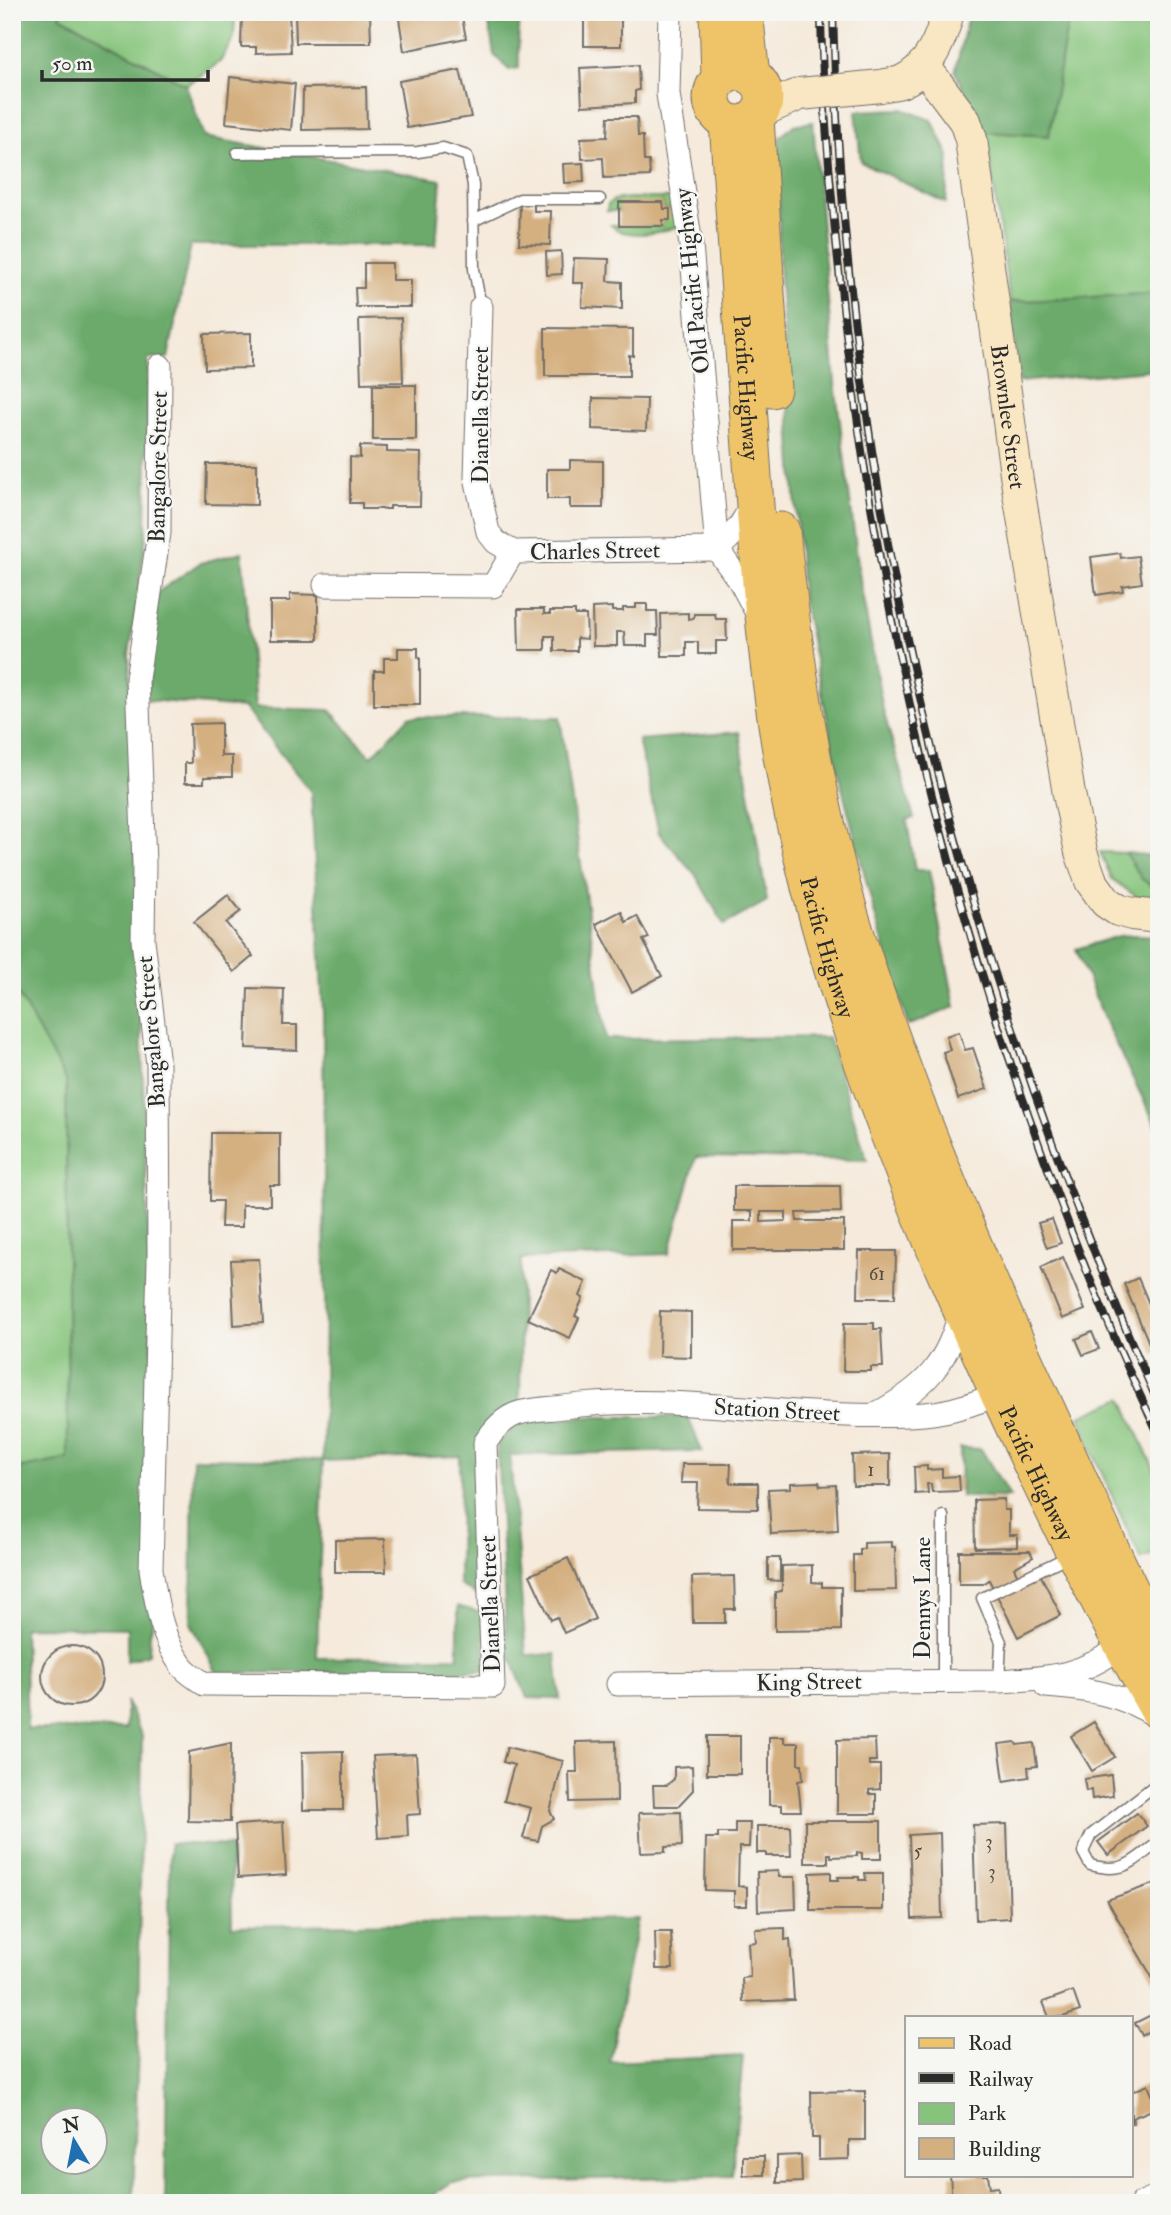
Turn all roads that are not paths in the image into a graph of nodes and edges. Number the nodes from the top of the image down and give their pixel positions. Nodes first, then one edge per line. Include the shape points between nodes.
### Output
1 (670, 12) edge
2 (718, 12) edge
3 (744, 12) edge
4 (948, 12) edge
5 (923, 65) junction
6 (746, 98) junction
7 (237, 153) dead end
8 (600, 199) dead end
9 (473, 221) junction
10 (481, 307) joint
11 (160, 366) dead end
12 (754, 496) junction
13 (717, 549) junction
14 (513, 552) junction
15 (325, 585) dead end
16 (764, 635) junction
17 (1159, 917) edge
18 (961, 1308) junction
19 (1033, 1380) junction
20 (999, 1394) junction
21 (515, 1414) joint
22 (876, 1415) junction
23 (943, 1516) dead end
24 (1076, 1552) junction
25 (1122, 1645) junction
26 (1159, 1647) edge
27 (943, 1681) junction
28 (999, 1681) junction
29 (204, 1684) joint
30 (618, 1684) dead end
31 (1159, 1711) edge
32 (1159, 1718) edge
33 (1159, 1782) edge
34 (1159, 1842) edge
35 (1159, 2196) edge
36 (1142, 2203) edge

1 - 13 street, Old Pacific Highway via 668,94 691,245
2 - 6 main road, Pacific Highway
3 - 6 main road, Pacific Highway
4 - 5 street via 935,50
5 - 6 street, bridge via 903,80 881,86
5 - 17 street, Brownlee Street via 965,121 971,139 1017,481 1069,793 1086,868 1106,902 1132,914
6 - 12 main road, Pacific Highway
6 - 19 main road, Pacific Highway via 781,525 797,664 818,782 856,933 912,1090
7 - 9 lane via 443,148 467,156
8 - 9 lane via 520,199
9 - 10 lane
10 - 14 street, Dianella Street via 476,477 488,533
11 - 29 street, Bangalore Street via 159,533 137,679 143,940 158,1064 159,1259 151,1569 168,1639 182,1666
12 - 13 street via 742,524
12 - 16 main road, Pacific Highway
13 - 14 street, Charles Street
13 - 16 street via 741,583
14 - 15 street, Charles Street via 494,586
16 - 18 main road, Pacific Highway via 793,811 839,996 874,1098
18 - 20 main road, Pacific Highway
18 - 22 street via 948,1350 930,1376
19 - 20 street, Station Street
19 - 26 main road, Pacific Highway
20 - 22 street, Station Street via 946,1411
20 - 24 main road, Pacific Highway
21 - 22 street, Station Street via 591,1404 633,1404
21 - 29 street, Dianella Street via 492,1431 485,1443 493,1686
23 - 27 lane, Dennys Lane
24 - 25 main road, Pacific Highway
24 - 28 lane via 982,1598 1001,1642
25 - 28 street, King Street via 1096,1663 1068,1674
25 - 31 main road, Pacific Highway
27 - 28 street, King Street
27 - 30 street, King Street
28 - 32 street, King Street via 1107,1693
33 - 34 lane via 1091,1835 1083,1852 1090,1866 1122,1869
35 - 36 street

